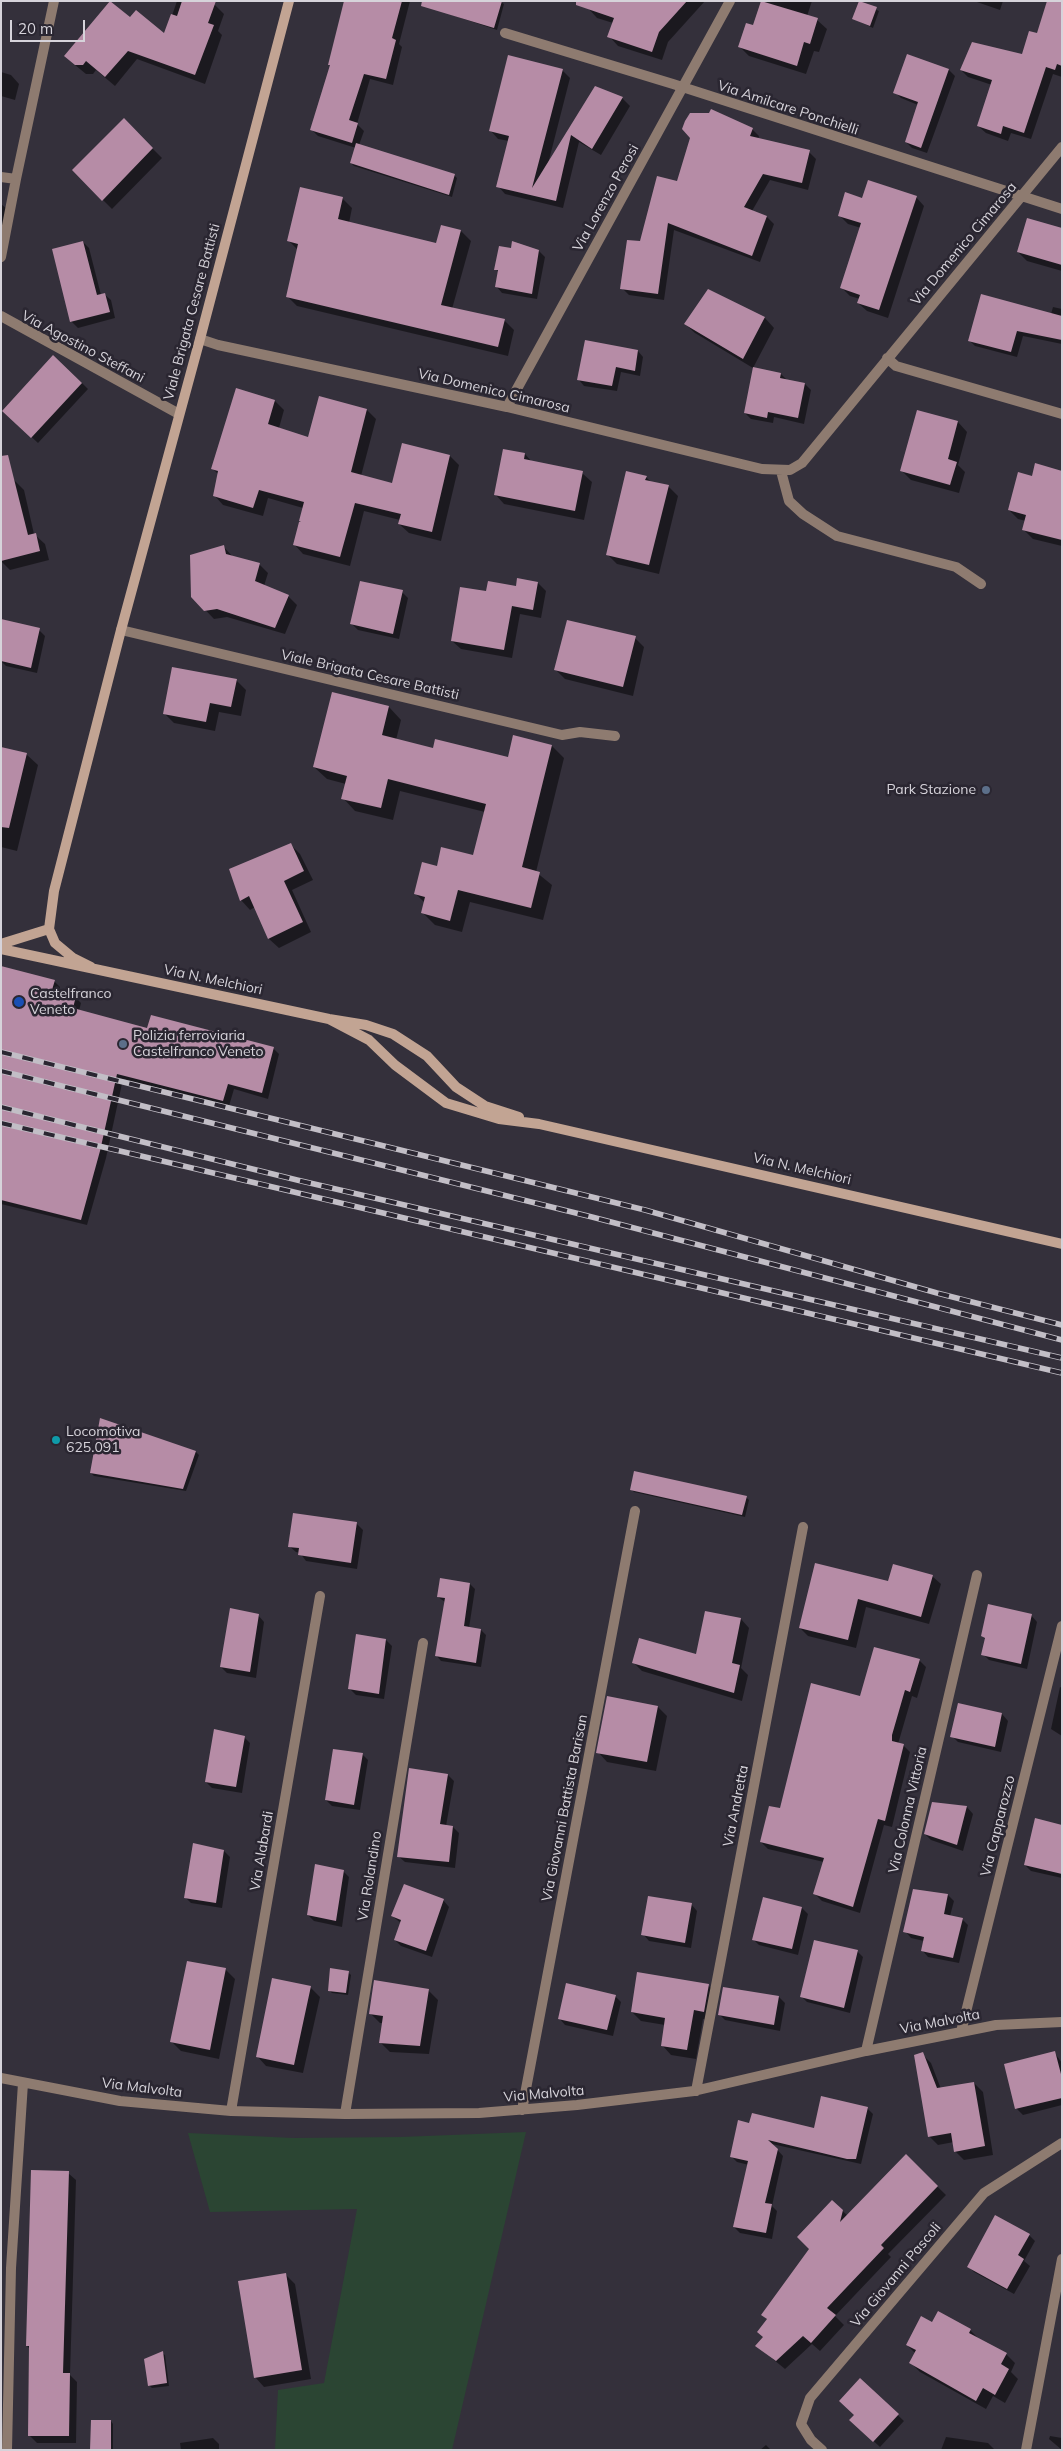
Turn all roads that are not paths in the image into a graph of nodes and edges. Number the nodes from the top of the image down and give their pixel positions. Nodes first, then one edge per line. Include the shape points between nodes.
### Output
1 (54, 1) edge
2 (289, 1) edge
3 (730, 1) edge
4 (505, 33) dead end
5 (682, 87) junction
6 (1062, 147) edge
7 (1, 177) edge
8 (16, 179) junction
9 (1021, 197) junction
10 (1062, 209) edge
11 (1, 257) edge
12 (1, 316) edge
13 (200, 339) junction
14 (887, 358) junction
15 (507, 407) junction
16 (179, 414) junction
17 (1062, 414) edge
18 (781, 471) junction
19 (981, 584) dead end
20 (120, 630) junction
21 (615, 736) dead end
22 (49, 929) junction
23 (1, 944) edge
24 (1, 949) edge
25 (91, 967) junction
26 (329, 1020) junction
27 (537, 1123) junction
28 (1062, 1244) edge
29 (635, 1512) dead end
30 (802, 1527) dead end
31 (977, 1575) dead end
32 (320, 1596) dead end
33 (1062, 1626) edge
34 (423, 1643) dead end
35 (1062, 2022) edge
36 (961, 2032) junction
37 (866, 2051) junction
38 (1, 2078) edge
39 (23, 2083) junction
40 (696, 2091) junction
41 (522, 2110) junction
42 (231, 2111) junction
43 (344, 2114) junction
44 (1062, 2143) edge
45 (1062, 2259) edge
46 (6, 2268) edge
47 (7, 2450) edge
48 (822, 2450) edge
49 (1026, 2450) edge

1 - 8 street
2 - 13 street, Viale Brigata Cesare Battisti
3 - 5 street, Via Lorenzo Perosi
4 - 5 street, Via Amilcare Ponchielli
5 - 9 street, Via Amilcare Ponchielli
5 - 15 street, Via Lorenzo Perosi
6 - 9 street, Via Domenico Cimarosa
7 - 8 street
8 - 11 street
9 - 10 street, Via Amilcare Ponchielli
9 - 14 street, Via Domenico Cimarosa
12 - 16 street, Via Agostino Steffani
13 - 15 street, Via Domenico Cimarosa
13 - 16 street, Viale Brigata Cesare Battisti
14 - 17 street via 896,366
14 - 18 street, Via Domenico Cimarosa via 802,463
15 - 18 street, Via Domenico Cimarosa
16 - 20 street, Viale Brigata Cesare Battisti
18 - 19 street via 789,501 837,536 956,567
20 - 21 street, Viale Brigata Cesare Battisti via 562,735 580,732
20 - 22 street, Viale Brigata Cesare Battisti via 54,891
22 - 23 street
22 - 25 street, Via N. Melchiori via 62,951
24 - 25 street, Via N. Melchiori via 53,962
25 - 26 street, Via N. Melchiori
26 - 27 street, Via N. Melchiori via 370,1040 395,1065 446,1103 499,1119
26 - 27 street, Via N. Melchiori via 366,1024 394,1034 427,1056 456,1087 485,1106
27 - 28 street, Via N. Melchiori
29 - 41 street, Via Giovanni Battista Barisan
30 - 40 street, Via Andretta
31 - 37 street, Via Colonna Vittoria
32 - 42 street, Via Alabardi
33 - 36 street, Via Capparozzo
34 - 43 street, Via Rolandino
35 - 36 street, Via Malvolta via 996,2025
36 - 37 street, Via Malvolta
37 - 40 street, Via Malvolta
38 - 39 street, Via Malvolta
39 - 42 street, Via Malvolta via 120,2101
39 - 46 street
40 - 41 street, Via Malvolta
41 - 43 street, Via Malvolta
42 - 43 street, Via Malvolta
44 - 48 street, Via Giovanni Pascoli via 984,2193 810,2398 801,2424
45 - 49 street
46 - 47 street

